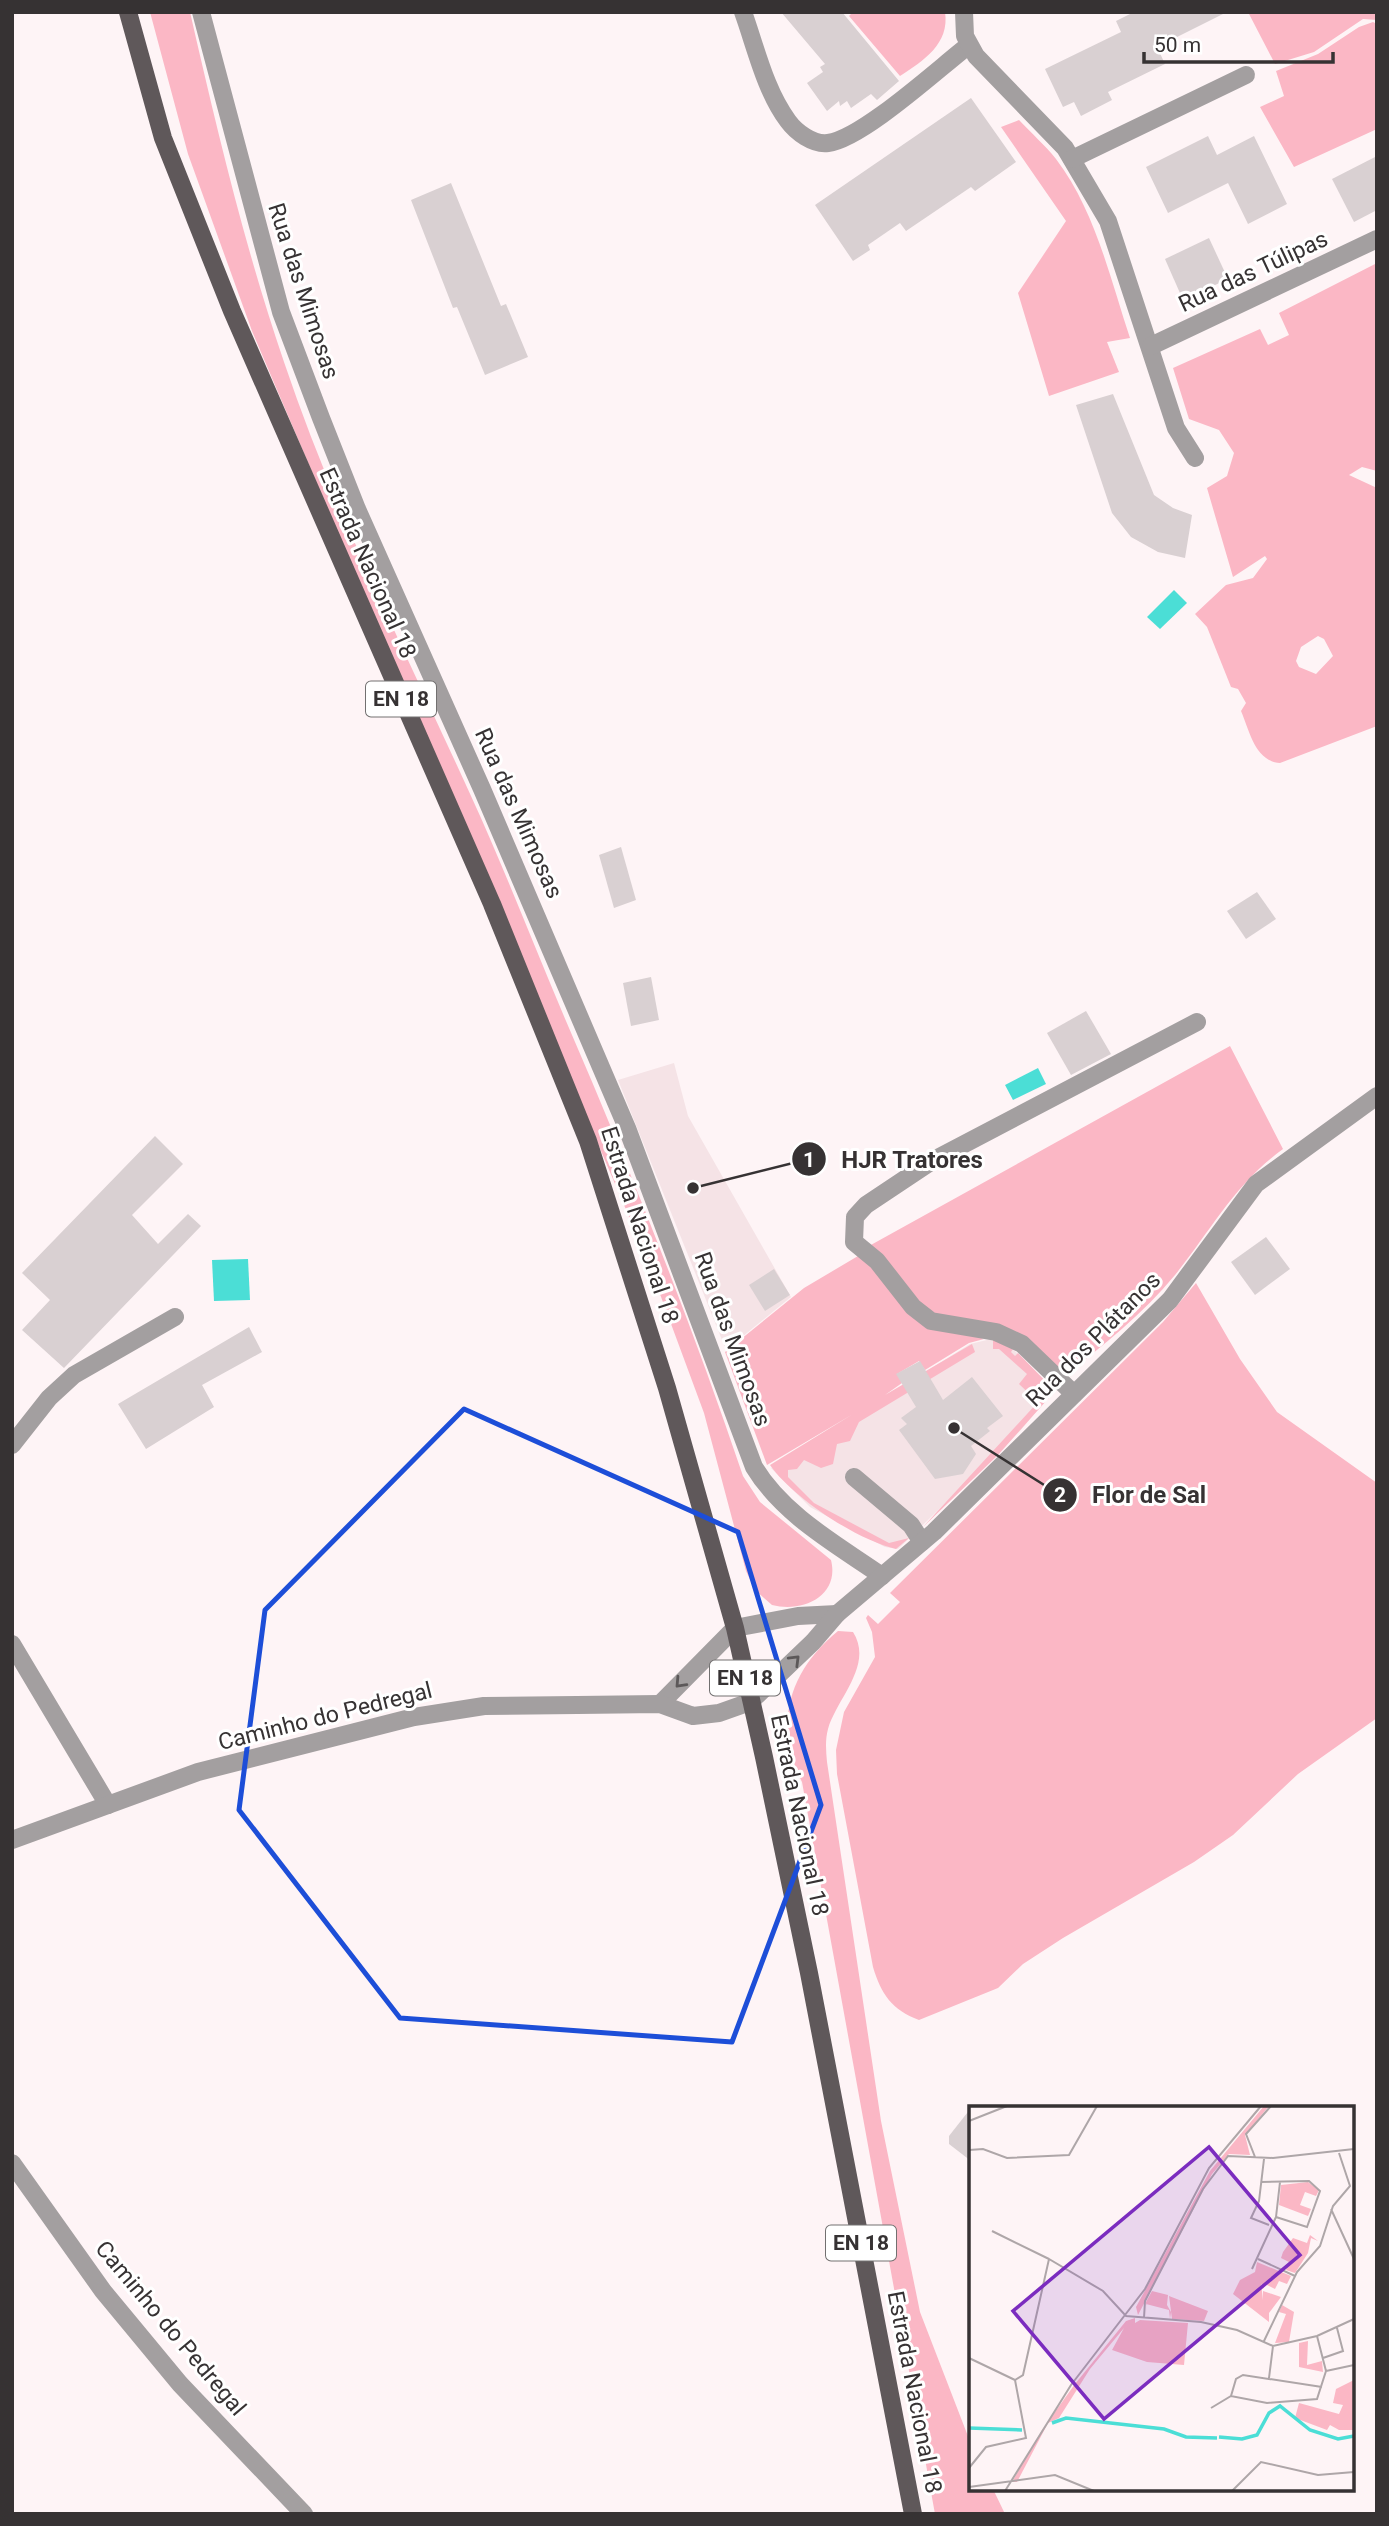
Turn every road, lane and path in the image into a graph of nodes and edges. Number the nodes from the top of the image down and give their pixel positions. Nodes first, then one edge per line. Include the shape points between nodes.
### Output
1 (128, 12) edge
2 (201, 12) edge
3 (743, 12) edge
4 (964, 12) edge
5 (969, 46) junction
6 (1246, 75) dead end
7 (1072, 159) junction
8 (1377, 239) edge
9 (1151, 346) junction
10 (1195, 458) dead end
11 (1197, 1022) dead end
12 (1377, 1096) edge
13 (175, 1317) dead end
14 (1074, 1394) junction
15 (12, 1445) edge
16 (855, 1478) dead end
17 (922, 1542) junction
18 (882, 1576) junction
19 (837, 1614) junction
20 (735, 1628) junction
21 (12, 1644) edge
22 (750, 1702) junction
23 (660, 1704) junction
24 (108, 1805) junction
25 (12, 1840) edge
26 (12, 2163) edge
27 (304, 2514) edge
28 (913, 2514) edge

1 - 20 main road, Estrada Nacional 18 / EN 18 via 163,138 232,311 492,904 588,1142 667,1388
2 - 18 street, Rua das Mimosas via 273,286 321,418 621,1115 754,1466 767,1488 786,1506
3 - 5 street via 777,104 789,123 806,138 828,143 857,131
4 - 5 street
5 - 7 street via 1046,125
6 - 7 street
7 - 9 street via 1108,221
8 - 9 street, Rua das Túlipas
9 - 10 street via 1176,428
11 - 14 street via 932,1161 855,1217 854,1241 877,1261 913,1307 931,1321 996,1332 1022,1344
12 - 14 street, Rua dos Plátanos via 1269,1171 1170,1300
13 - 15 street via 75,1375 49,1398
14 - 17 street, Rua dos Plátanos
16 - 17 street via 911,1525
17 - 18 street, Rua dos Plátanos
18 - 19 street, Rua dos Plátanos
19 - 20 street
22 -> 19 street, Rua dos Plátanos
20 - 22 main road, Estrada Nacional 18 / EN 18
20 -> 23 street
21 - 24 street
22 - 23 street, Caminho do Pedregal via 693,1716
22 - 28 main road, Estrada Nacional 18 / EN 18 via 809,1973
23 - 24 street, Caminho do Pedregal via 484,1706 414,1717 198,1772
24 - 25 street, Caminho do Pedregal
26 - 27 street, Caminho do Pedregal via 103,2291 180,2385

